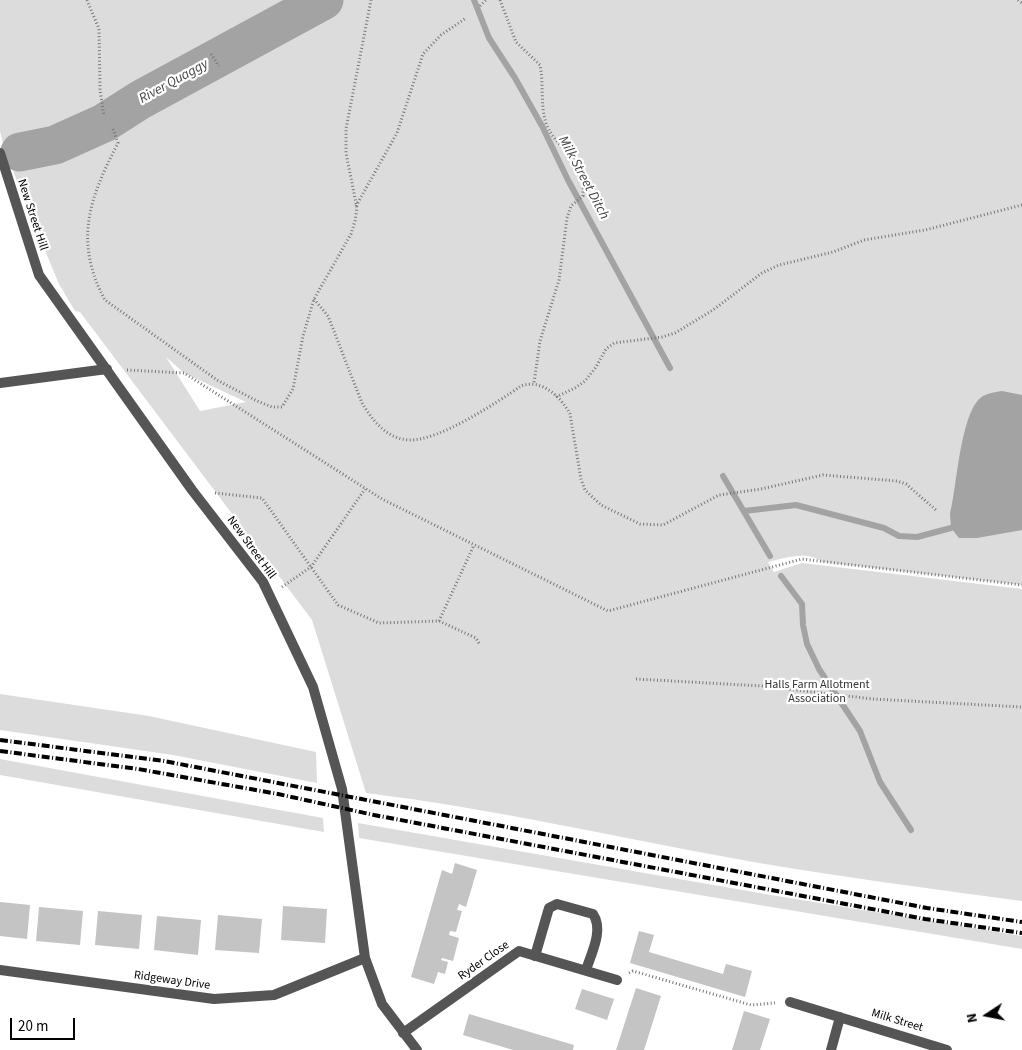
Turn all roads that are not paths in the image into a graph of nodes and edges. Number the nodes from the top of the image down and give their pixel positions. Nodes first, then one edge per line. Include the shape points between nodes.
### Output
1 (0, 153) edge
2 (107, 369) junction
3 (0, 383) edge
4 (535, 956) junction
5 (365, 958) junction
6 (0, 970) edge
7 (586, 970) junction
8 (618, 980) road end
9 (790, 1002) road end
10 (840, 1017) junction
11 (403, 1033) junction
12 (417, 1050) edge
13 (831, 1050) edge
14 (947, 1050) edge

1 - 2 street, New Street Hill via 39,275
2 - 3 street
2 - 5 street, New Street Hill via 192,490 263,582 313,686 342,789
4 - 7 street, Ryder Close
4 - 7 street via 549,908 557,904 593,914 599,925
4 - 11 street, Ryder Close via 519,951
5 - 6 street, Ridgeway Drive via 274,995 214,999
5 - 11 street, New Street Hill via 382,1004
7 - 8 street, Ryder Close
9 - 10 street, Milk Street
10 - 13 street
10 - 14 street, Milk Street
11 - 12 street, New Street Hill

